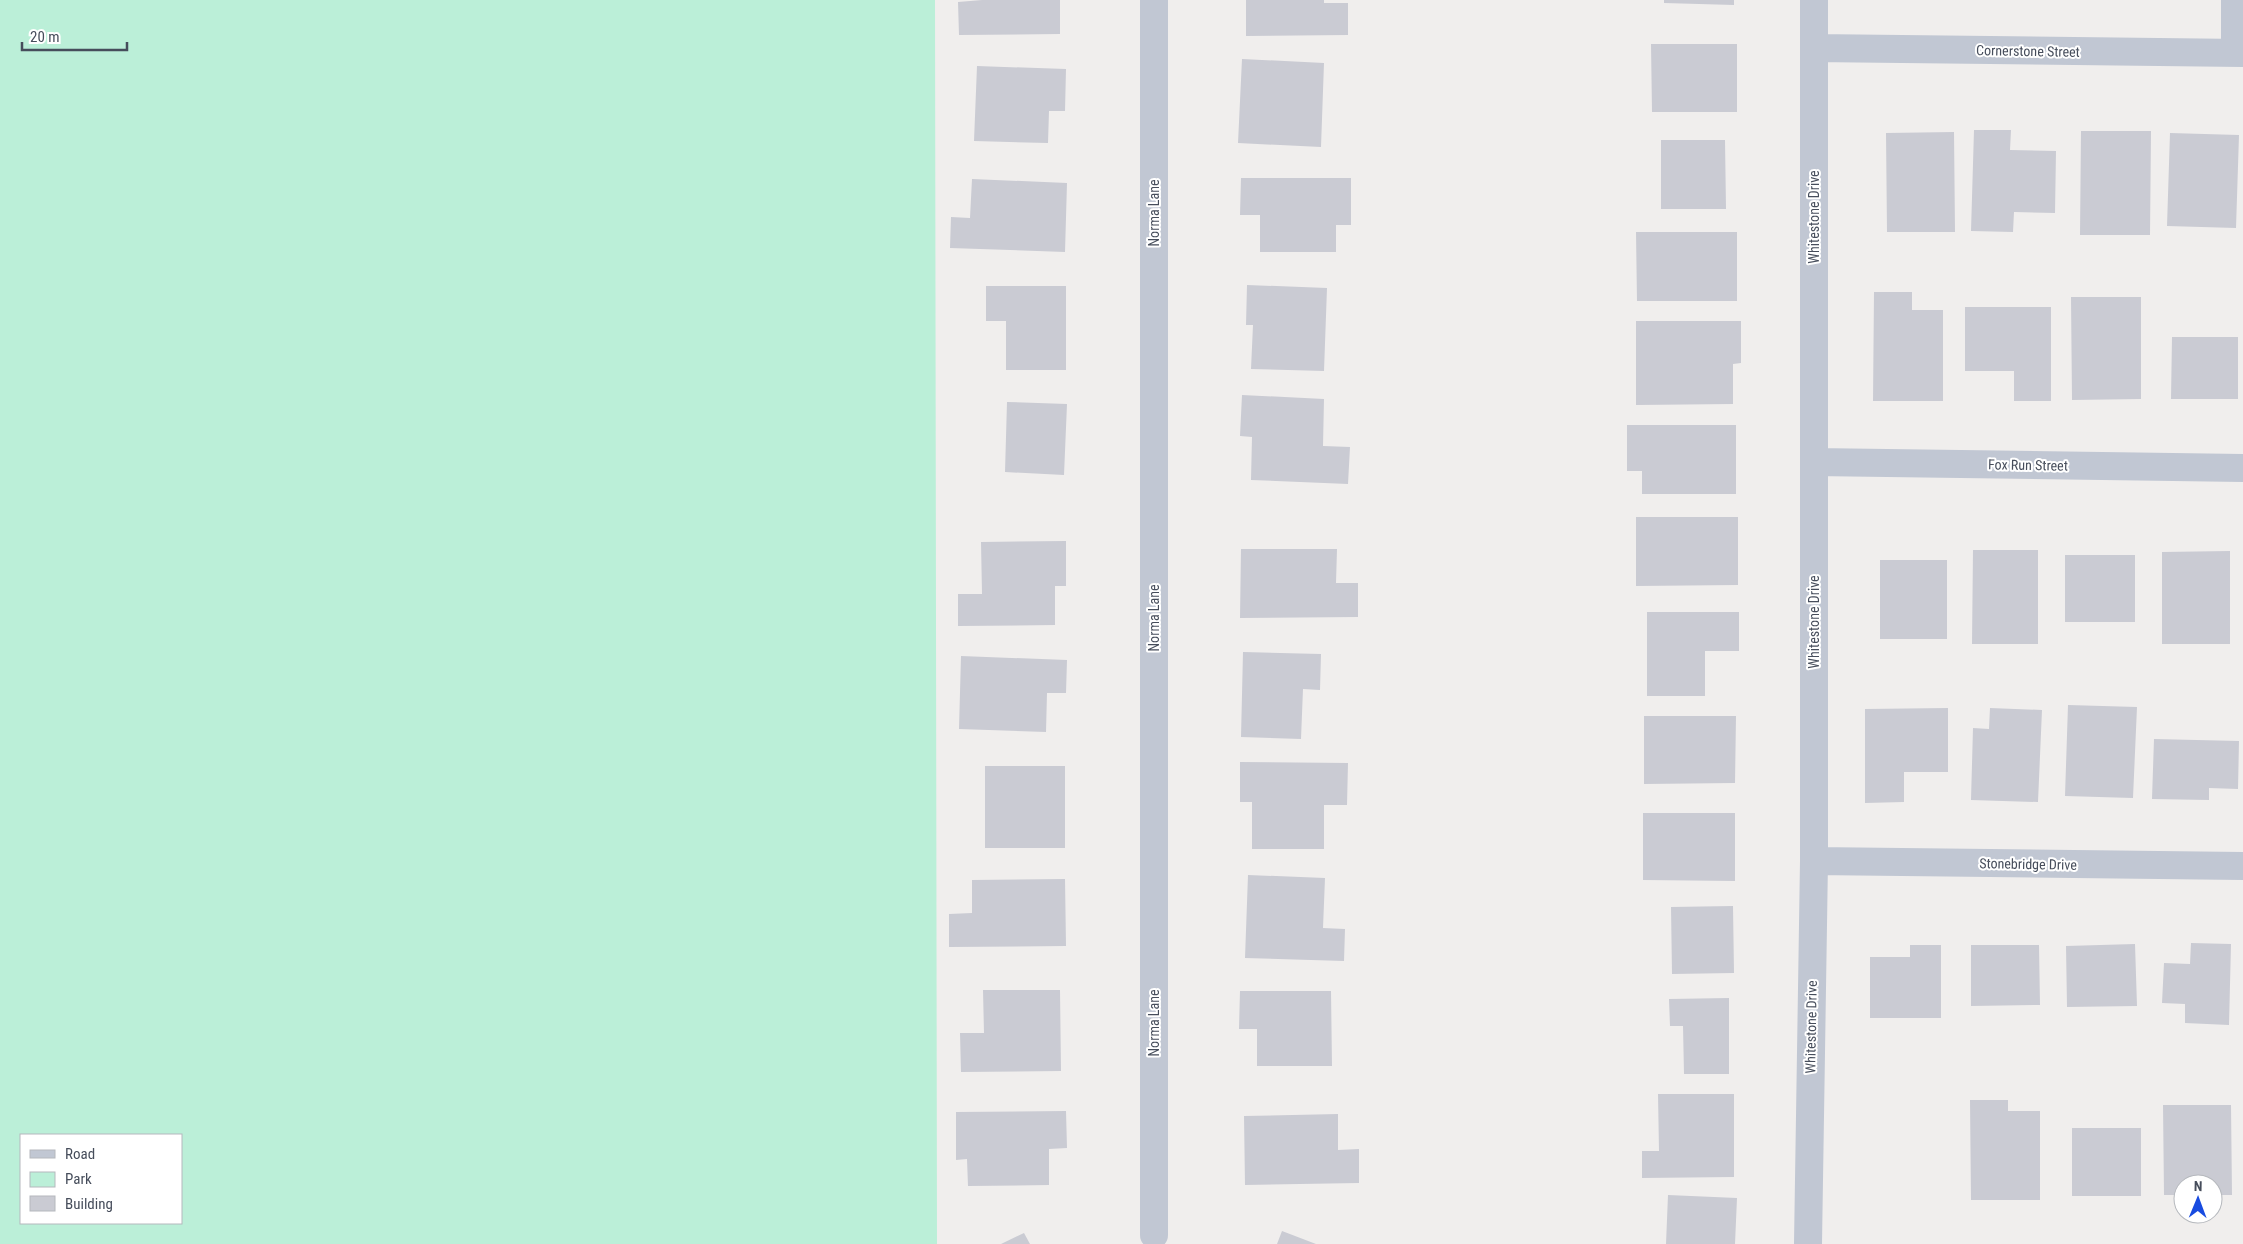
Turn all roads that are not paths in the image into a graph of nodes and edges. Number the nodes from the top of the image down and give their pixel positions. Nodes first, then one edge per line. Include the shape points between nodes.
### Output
1 (1154, 0) edge
2 (1814, 0) edge
3 (2235, 0) edge
4 (1814, 48) junction
5 (2239, 54) edge
6 (1814, 462) junction
7 (2243, 468) edge
8 (1814, 861) junction
9 (2243, 866) edge
10 (1154, 1235) dead end
11 (1808, 1244) edge

1 - 10 street, Norma Lane
2 - 4 street, Whitestone Drive
3 - 5 street
4 - 5 street, Cornerstone Street
4 - 6 street, Whitestone Drive
6 - 7 street, Fox Run Street
6 - 8 street, Whitestone Drive
8 - 9 street, Stonebridge Drive
8 - 11 street, Whitestone Drive

